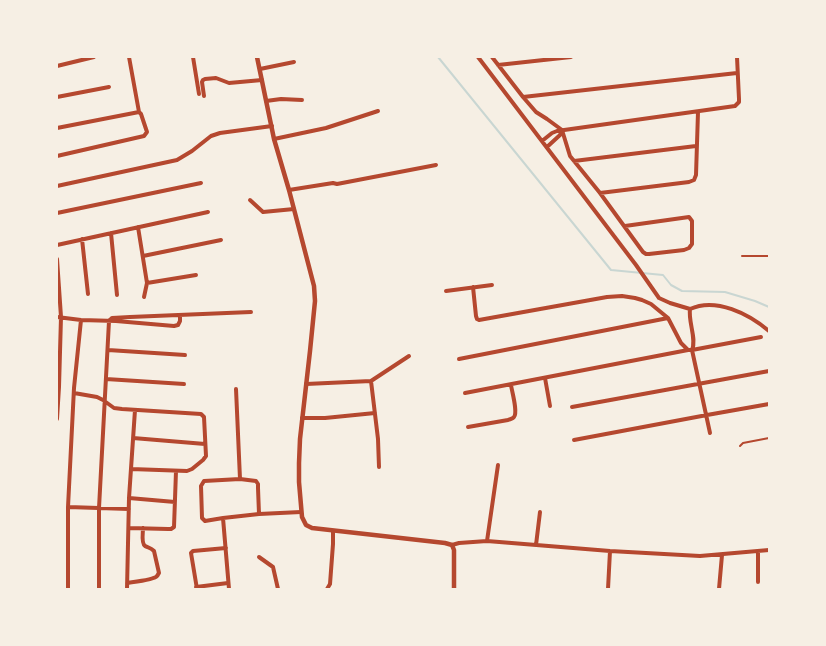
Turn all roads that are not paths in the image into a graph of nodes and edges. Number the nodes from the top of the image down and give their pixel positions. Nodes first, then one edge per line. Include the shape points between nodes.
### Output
1 (94, 57) edge
2 (129, 57) edge
3 (193, 57) edge
4 (257, 57) edge
5 (478, 57) edge
6 (492, 57) edge
7 (571, 57) edge
8 (737, 57) edge
9 (294, 62) dead end
10 (498, 65) junction
11 (57, 66) edge
12 (260, 69) junction
13 (737, 73) junction
14 (262, 80) junction
15 (109, 87) dead end
16 (199, 94) dead end
17 (204, 96) dead end
18 (57, 97) edge
19 (523, 97) junction
20 (302, 100) dead end
21 (266, 101) junction
22 (378, 111) dead end
23 (139, 112) junction
24 (698, 112) junction
25 (272, 126) junction
26 (57, 128) edge
27 (562, 130) junction
28 (274, 139) junction
29 (542, 141) junction
30 (696, 146) junction
31 (547, 147) junction
32 (57, 156) edge
33 (574, 161) junction
34 (436, 165) dead end
35 (201, 183) dead end
36 (57, 186) edge
37 (289, 190) junction
38 (600, 193) junction
39 (250, 200) dead end
40 (294, 209) junction
41 (208, 212) dead end
42 (57, 213) edge
43 (625, 226) junction
44 (138, 227) junction
45 (111, 232) junction
46 (82, 239) junction
47 (221, 240) dead end
48 (57, 245) edge
49 (143, 256) junction
50 (742, 256) dead end
51 (769, 256) edge
52 (57, 259) edge
53 (196, 274) dead end
54 (147, 282) junction
55 (492, 285) dead end
56 (473, 287) junction
57 (446, 291) dead end
58 (88, 294) dead end
59 (117, 295) dead end
60 (144, 297) dead end
61 (690, 310) junction
62 (251, 312) dead end
63 (180, 315) junction
64 (59, 317) edge
65 (668, 318) junction
66 (80, 320) junction
67 (109, 321) junction
68 (769, 331) edge
69 (761, 337) dead end
70 (108, 350) junction
71 (690, 350) junction
72 (185, 355) dead end
73 (409, 356) dead end
74 (459, 359) dead end
75 (769, 371) edge
76 (544, 378) junction
77 (106, 379) junction
78 (371, 381) junction
79 (699, 383) junction
80 (184, 384) dead end
81 (306, 384) junction
82 (511, 385) junction
83 (236, 389) dead end
84 (74, 393) junction
85 (465, 393) dead end
86 (105, 402) junction
87 (769, 404) edge
88 (550, 406) dead end
89 (572, 407) dead end
90 (135, 410) junction
91 (375, 413) junction
92 (706, 415) junction
93 (302, 418) junction
94 (57, 419) edge
95 (468, 427) dead end
96 (710, 433) dead end
97 (133, 438) junction
98 (769, 438) edge
99 (574, 440) dead end
100 (205, 444) junction
101 (740, 446) dead end
102 (498, 465) dead end
103 (379, 467) dead end
104 (131, 469) junction
105 (176, 471) junction
106 (240, 479) junction
107 (129, 498) junction
108 (175, 502) junction
109 (68, 507) junction
110 (99, 508) junction
111 (129, 510) junction
112 (301, 512) junction
113 (540, 512) dead end
114 (259, 514) junction
115 (224, 518) junction
116 (129, 528) junction
117 (143, 528) junction
118 (333, 531) junction
119 (487, 541) junction
120 (452, 545) junction
121 (536, 545) junction
122 (226, 548) junction
123 (769, 550) edge
124 (610, 551) junction
125 (758, 552) junction
126 (722, 555) junction
127 (258, 557) dead end
128 (758, 582) dead end
129 (127, 583) junction
130 (228, 583) junction
131 (196, 588) edge
132 (68, 589) edge
133 (99, 589) edge
134 (127, 589) edge
135 (229, 589) edge
136 (278, 589) edge
137 (327, 589) edge
138 (454, 589) edge
139 (608, 589) edge
140 (719, 589) edge

1 - 11 street
2 - 23 street
3 - 16 street
4 - 12 street
5 - 29 street
6 - 10 street
7 - 10 street
8 - 13 street
9 - 12 street
10 - 19 street
12 - 14 street
13 - 19 street
13 - 24 street via 737,105
14 - 17 street via 229,83 216,78 205,79 202,82
14 - 21 street
15 - 18 street
19 - 27 street via 536,112
20 - 21 street via 281,98
21 - 25 street
22 - 28 street via 326,128
23 - 26 street
23 - 32 street via 147,130 144,136
24 - 27 street
24 - 30 street
25 - 28 street
25 - 36 street via 220,133 210,136 177,160
27 - 29 street via 552,133
27 - 31 street
27 - 33 street via 568,152
28 - 37 street
29 - 31 street
30 - 33 street
30 - 38 street via 694,180
31 - 61 street via 659,298
33 - 38 street
34 - 37 street via 337,184
35 - 42 street
37 - 40 street
38 - 43 street
39 - 40 street via 263,212
40 - 81 street via 314,286 315,301
41 - 44 street
43 - 43 street via 646,254 684,250 692,244 692,221 687,216
44 - 45 street
44 - 49 street
45 - 46 street
45 - 59 street
46 - 48 street
46 - 58 street
47 - 49 street
49 - 54 street
50 - 51 lane
52 - 64 street
53 - 54 street
54 - 60 street
55 - 56 street
56 - 57 street
56 - 65 street via 476,316 479,320 622,296 651,304
61 - 68 street via 698,307 727,307
61 - 71 street via 694,344
62 - 63 street
63 - 67 street via 116,318
63 - 67 street via 180,321 176,325
64 - 66 street
64 - 94 street via 60,387
65 - 71 street via 680,343
65 - 74 street
66 - 67 street
66 - 84 street
67 - 70 street
69 - 71 street
70 - 72 street
70 - 77 street
71 - 76 street
71 - 79 street
73 - 78 street
75 - 79 street
76 - 82 street
76 - 88 street
77 - 80 street
77 - 86 street
78 - 81 street
78 - 91 street
79 - 89 street
79 - 92 street
81 - 93 street
82 - 85 street
82 - 95 street via 516,411 514,416 508,420
83 - 106 street
84 - 86 street via 97,397
84 - 109 street
86 - 90 street via 114,408
86 - 110 street
87 - 92 street
90 - 97 street
90 - 100 street via 202,415 205,418
91 - 93 street
91 - 103 street
92 - 96 street
92 - 99 street
93 - 112 street via 299,463
97 - 100 street
97 - 104 street
98 - 101 lane via 743,443
100 - 105 street via 204,459 189,471
102 - 119 street
104 - 105 street
104 - 107 street
105 - 108 street
106 - 114 street via 257,482
106 - 115 street via 206,480 201,484 202,519 205,521
107 - 108 street
107 - 111 street
108 - 117 street via 173,528
109 - 110 street
109 - 132 street
110 - 111 street
110 - 133 street
111 - 116 street
112 - 114 street
112 - 118 street via 309,527
113 - 121 street
114 - 115 street
115 - 122 street
116 - 117 street
116 - 129 street
117 - 129 street via 143,544 154,551 159,573 152,578
118 - 120 street
118 - 137 street via 330,584
119 - 120 street
119 - 121 street
120 - 138 street
121 - 124 street
122 - 130 street
122 - 131 street via 193,551
123 - 125 street
124 - 126 street
124 - 139 street
125 - 126 street
125 - 128 street
126 - 140 street
127 - 136 street via 273,567
129 - 134 street
130 - 131 street
130 - 135 street

